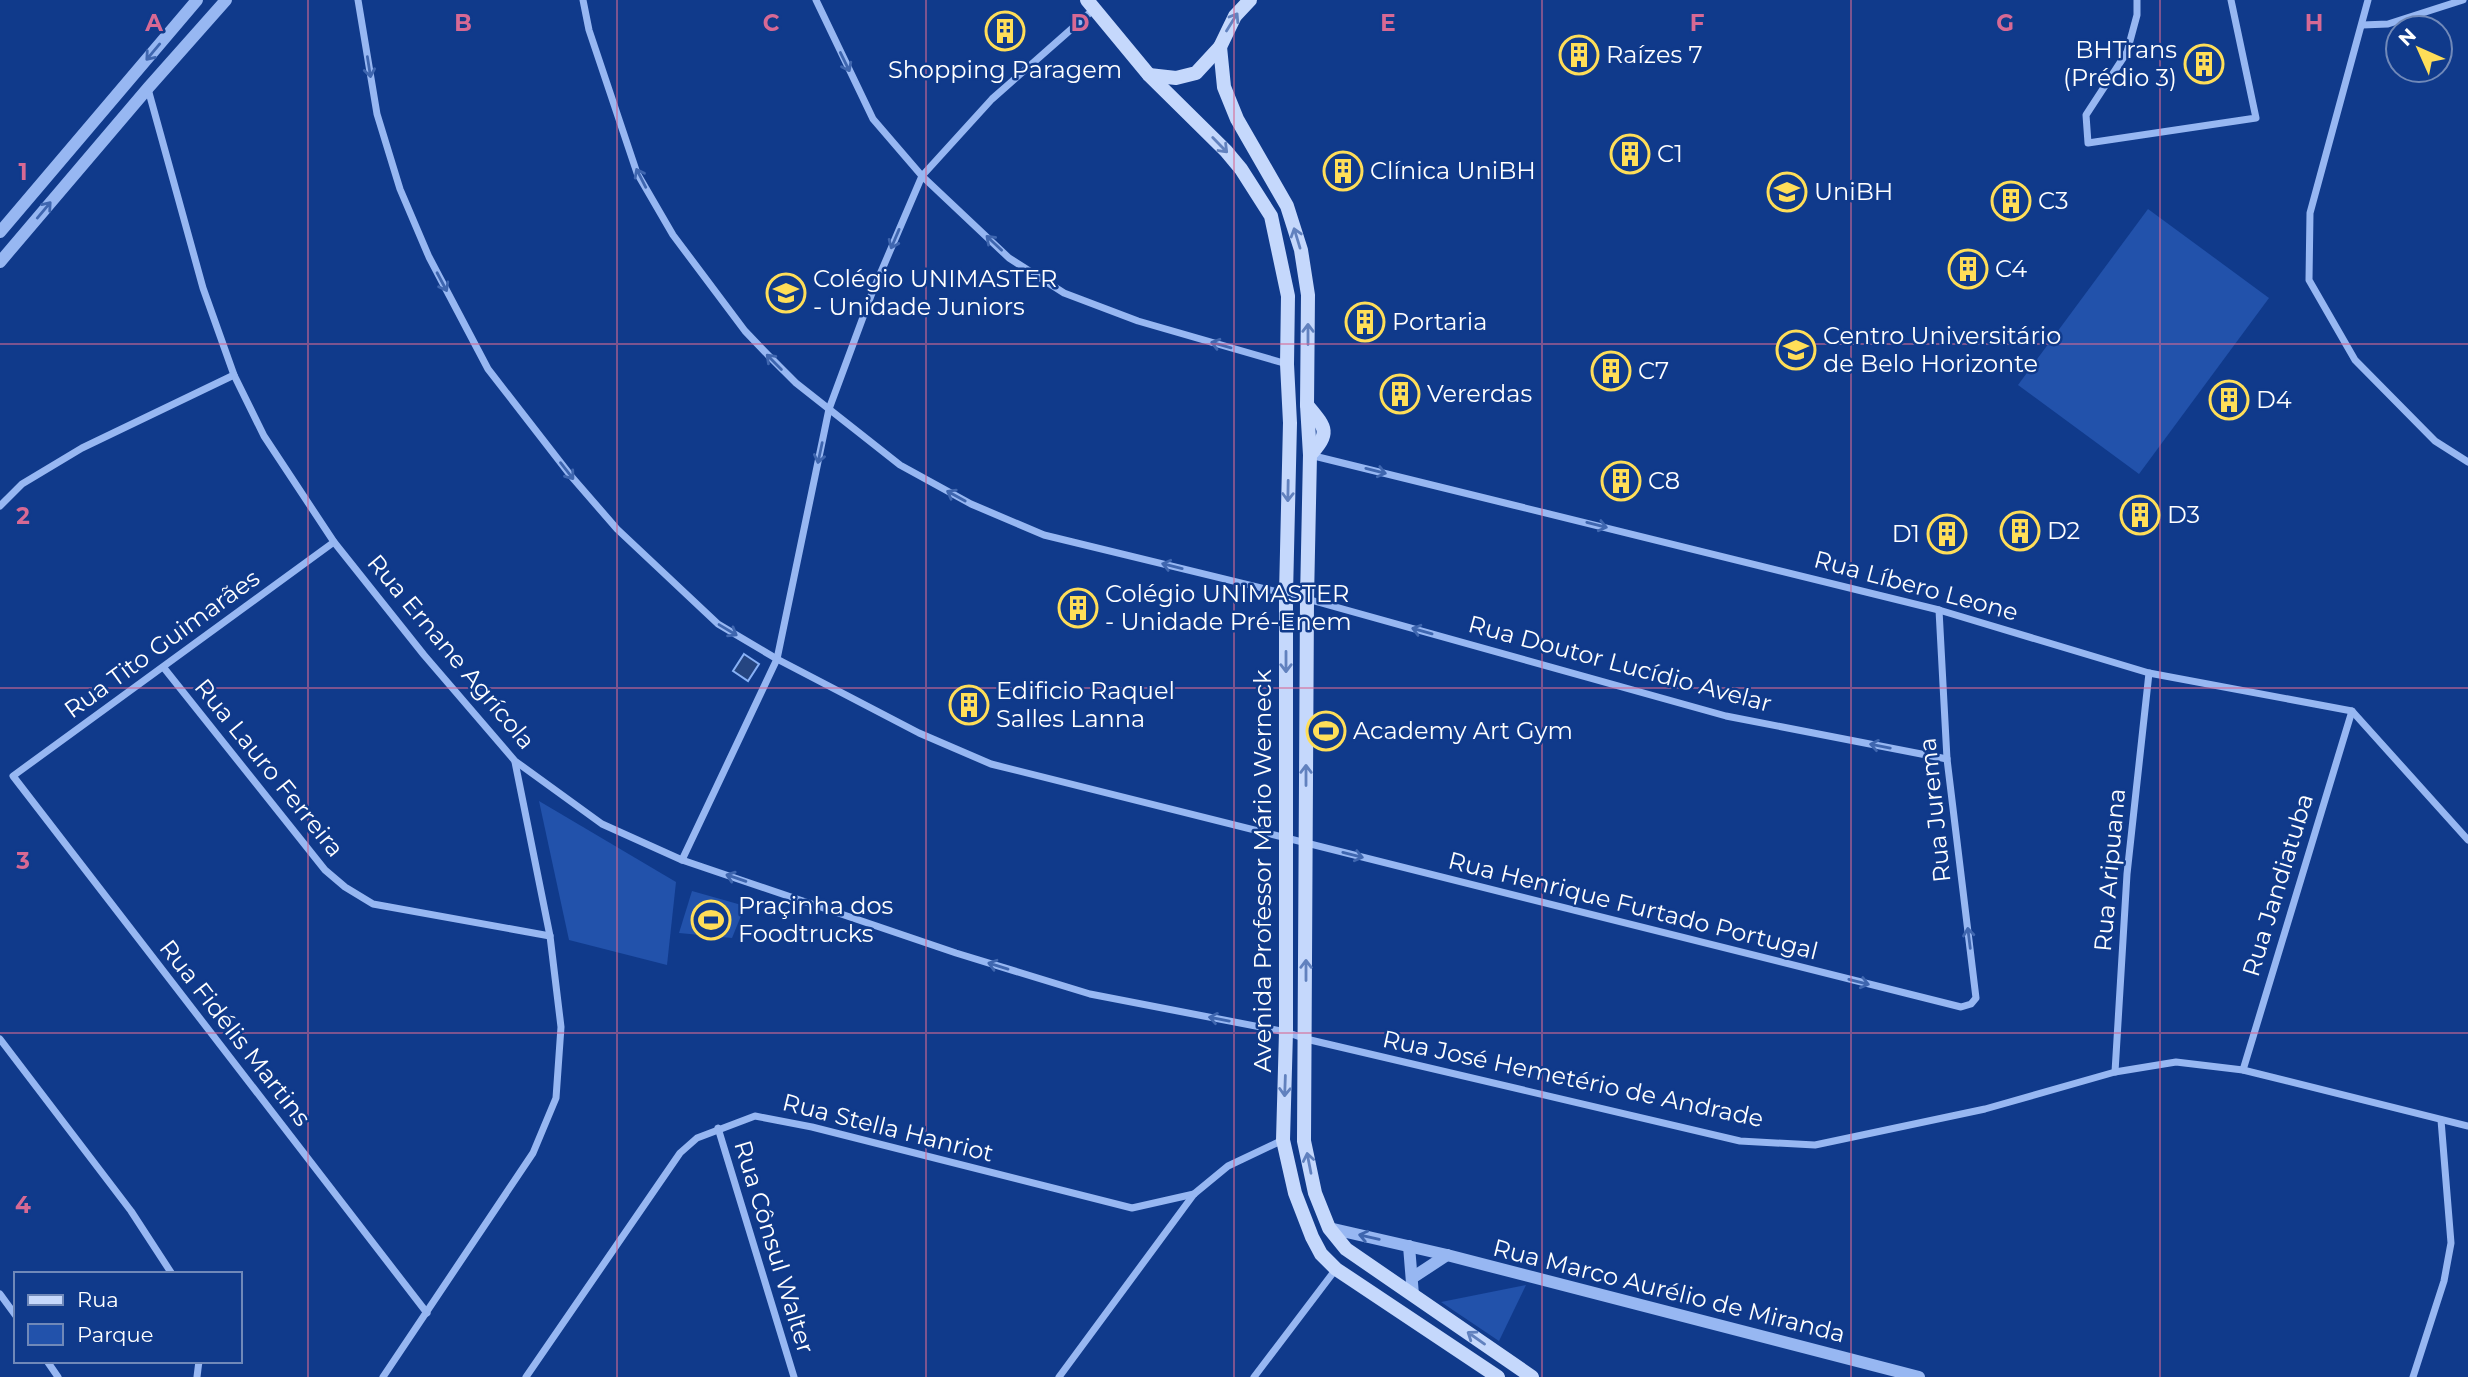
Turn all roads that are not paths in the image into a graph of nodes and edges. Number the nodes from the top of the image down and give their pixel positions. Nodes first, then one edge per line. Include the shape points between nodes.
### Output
1 (197, 0) edge
2 (226, 0) edge
3 (358, 0) edge
4 (583, 0) edge
5 (816, 0) edge
6 (1250, 0) edge
7 (2137, 0) edge
8 (2231, 0) edge
9 (2368, 0) edge
10 (2463, 0) edge
11 (1090, 5) edge
12 (2362, 25) junction
13 (1220, 47) junction
14 (1149, 75) junction
15 (148, 88) junction
16 (922, 176) junction
17 (0, 232) edge
18 (0, 262) edge
19 (1287, 364) junction
20 (234, 375) junction
21 (829, 409) junction
22 (1290, 422) junction
23 (1310, 455) junction
24 (2468, 462) edge
25 (0, 506) edge
26 (334, 542) junction
27 (1286, 594) junction
28 (1307, 599) junction
29 (1940, 610) junction
30 (777, 659) junction
31 (164, 668) junction
32 (2149, 673) junction
33 (2352, 711) junction
34 (1947, 758) junction
35 (515, 761) junction
36 (13, 776) joint
37 (2465, 837) edge
38 (1286, 839) junction
39 (1306, 844) junction
40 (682, 860) junction
41 (550, 936) junction
42 (1971, 1004) joint
43 (1286, 1032) junction
44 (0, 1039) edge
45 (1306, 1039) junction
46 (2243, 1070) junction
47 (2115, 1072) junction
48 (2441, 1120) junction
49 (2468, 1126) edge
50 (718, 1128) junction
51 (1283, 1140) junction
52 (1194, 1194) junction
53 (1329, 1228) junction
54 (1409, 1246) junction
55 (1447, 1255) junction
56 (1336, 1269) junction
57 (171, 1272) edge
58 (1412, 1278) junction
59 (0, 1294) edge
60 (1413, 1295) junction
61 (1380, 1298) junction
62 (14, 1314) edge
63 (427, 1314) junction
64 (383, 1377) edge
65 (526, 1377) edge
66 (794, 1377) edge
67 (1059, 1377) edge
68 (1254, 1377) edge
69 (1498, 1377) edge
70 (1532, 1377) edge
71 (1919, 1377) edge
72 (2413, 1377) edge

1 -> 17 street
2 - 15 street
3 -> 30 street, Rua Henrique Furtado Portugal via 377,114 401,188 429,257 488,369 617,528 718,624
21 -> 4 street, Rua Doutor Lucídio Avelar via 745,331 673,235 637,173
5 -> 16 street via 873,119
13 -> 6 main road via 1235,16
7 - 8 street via 2127,52 2086,115 2088,143 2256,118
9 - 12 street
10 - 12 street via 2388,24
11 - 14 main road, Avenida Professor Mário Werneck
11 - 16 street via 992,99
12 - 24 street via 2310,213 2309,280 2355,360 2435,441
13 - 14 main road via 1191,75
23 -> 13 main road via 1324,440 1325,431 1307,405 1308,295 1301,250 1287,206 1233,110 1224,87
14 -> 19 main road, Avenida Professor Mário Werneck via 1226,151 1271,216 1288,296
18 -> 15 street
15 - 20 street, Rua Ernane Agrícola via 203,288
19 -> 16 street via 1138,321 1064,293 1009,258
16 -> 21 street
19 - 22 main road, Avenida Professor Mário Werneck
20 - 25 street via 82,448 22,484
20 - 26 street, Rua Ernane Agrícola via 264,436
27 -> 21 street, Rua Doutor Lucídio Avelar via 1044,535 971,504 900,465
21 -> 30 street
22 - 23 main road via 1301,447
22 -> 27 main road, Avenida Professor Mário Werneck
23 - 28 main road, Avenida Professor Mário Werneck
23 -> 29 street, Rua Líbero Leone
26 - 31 street, Rua Tito Guimarães
26 - 35 street, Rua Ernane Agrícola
27 - 28 street, Rua Doutor Lucídio Avelar
27 -> 38 main road, Avenida Professor Mário Werneck
34 -> 28 street, Rua Doutor Lucídio Avelar via 1726,716
39 -> 28 main road, Avenida Professor Mário Werneck
29 - 32 street, Rua Líbero Leone
29 - 34 street, Rua Jurema
30 - 38 street, Rua Henrique Furtado Portugal via 919,733 991,764
30 - 40 street
31 - 36 street, Rua Tito Guimarães
31 - 41 street, Rua Lauro Ferreira via 325,870 345,887 373,904
32 - 33 street, Rua Líbero Leone
32 - 47 street, Rua Aripuana via 2127,874
33 - 37 street
33 - 46 street, Rua Jandiatuba
42 -> 34 street, Rua Jurema via 1976,998
35 - 40 street, Rua Ernane Agrícola via 602,824
35 - 41 street
36 - 63 street, Rua Fidélis Martins
38 - 39 street, Rua Henrique Furtado Portugal
38 - 43 main road, Avenida Professor Mário Werneck
39 -> 42 street, Rua Henrique Furtado Portugal via 1961,1007
45 -> 39 main road, Avenida Professor Mário Werneck
43 -> 40 street, Rua Ernane Agrícola via 1090,994
41 - 63 street via 561,1027 556,1098 533,1153
43 - 45 street, Rua José Hemetério de Andrade
43 -> 51 main road, Avenida Professor Mário Werneck
44 - 57 street via 131,1211
45 - 47 street, Rua José Hemetério de Andrade via 1740,1141 1815,1144 1985,1109
53 -> 45 main road, Avenida Professor Mário Werneck via 1315,1193 1304,1141
46 - 47 street, Rua José Hemetério de Andrade via 2176,1062
46 - 48 street, Rua José Hemetério de Andrade
48 - 49 street, Rua José Hemetério de Andrade
48 - 72 street via 2451,1243 2444,1281
50 - 52 street, Rua Stella Hanriot via 755,1116 812,1127 1132,1209
50 - 65 street, Rua Stella Hanriot via 680,1153
50 - 66 street, Rua Cônsul Walter
51 - 52 street via 1228,1166
51 - 56 main road, Avenida Professor Mário Werneck via 1295,1193 1312,1237
52 - 67 street
54 -> 53 street, Rua Marco Aurélio de Miranda
53 - 60 main road, Avenida Professor Mário Werneck via 1346,1249
54 - 55 street, Rua Marco Aurélio de Miranda
54 - 58 street
55 - 58 street
55 - 71 street, Rua Marco Aurélio de Miranda
56 - 61 main road, Avenida Professor Mário Werneck
56 - 68 street
58 - 60 street
59 - 62 street
60 - 61 main road via 1397,1300
70 -> 60 main road, Avenida Professor Mário Werneck
61 - 69 main road, Avenida Professor Mário Werneck
63 - 64 street

